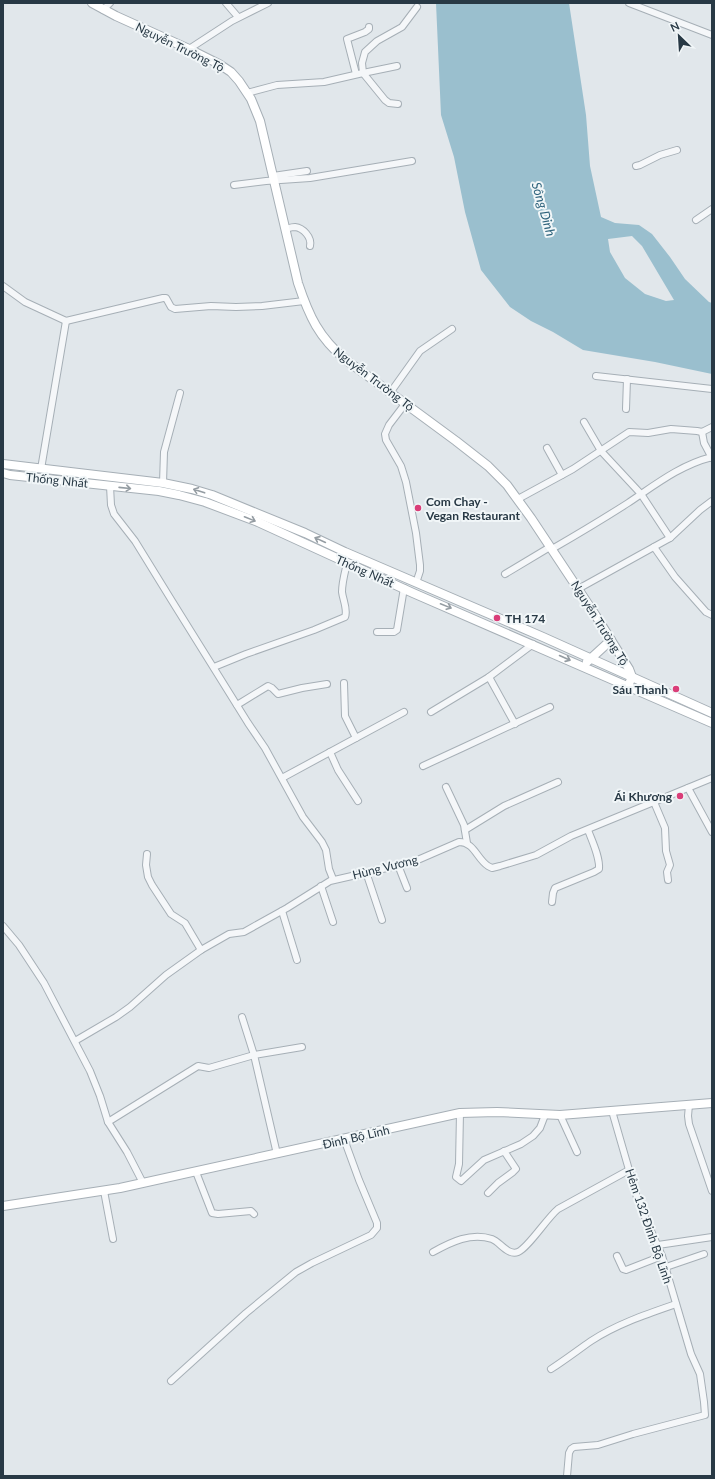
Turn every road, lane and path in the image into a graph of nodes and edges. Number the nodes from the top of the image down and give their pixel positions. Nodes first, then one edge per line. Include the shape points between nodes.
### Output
1 (92, 3) edge
2 (110, 3) edge
3 (226, 3) edge
4 (268, 3) edge
5 (628, 3) edge
6 (417, 7) dead end
7 (103, 10) junction
8 (238, 17) junction
9 (369, 27) dead end
10 (712, 35) edge
11 (189, 49) junction
12 (397, 66) dead end
13 (363, 73) junction
14 (356, 74) junction
15 (247, 93) junction
16 (398, 104) dead end
17 (677, 150) dead end
18 (412, 160) dead end
19 (636, 166) dead end
20 (307, 170) dead end
21 (274, 178) junction
22 (234, 185) dead end
23 (712, 209) edge
24 (696, 220) dead end
25 (285, 229) junction
26 (310, 246) dead end
27 (3, 286) edge
28 (304, 301) junction
29 (66, 322) junction
30 (452, 329) dead end
31 (596, 376) dead end
32 (627, 379) junction
33 (712, 388) edge
34 (180, 393) dead end
35 (390, 393) junction
36 (405, 404) junction
37 (626, 409) dead end
38 (584, 422) dead end
39 (712, 427) edge
40 (702, 432) junction
41 (547, 448) dead end
42 (601, 451) junction
43 (712, 457) edge
44 (3, 464) edge
45 (41, 469) junction
46 (55, 471) junction
47 (3, 473) edge
48 (562, 475) junction
49 (53, 479) junction
50 (163, 483) junction
51 (110, 486) junction
52 (641, 494) junction
53 (518, 499) junction
54 (712, 501) edge
55 (670, 538) junction
56 (654, 547) junction
57 (551, 548) junction
58 (347, 563) junction
59 (505, 574) dead end
60 (416, 583) junction
61 (404, 588) junction
62 (578, 589) junction
63 (435, 592) junction
64 (431, 600) junction
65 (712, 615) edge
66 (377, 632) dead end
67 (612, 640) junction
68 (533, 644) junction
69 (590, 659) junction
70 (584, 666) junction
71 (214, 667) junction
72 (489, 677) junction
73 (632, 678) junction
74 (344, 683) dead end
75 (327, 684) dead end
76 (628, 686) junction
77 (237, 705) junction
78 (550, 707) dead end
79 (404, 712) dead end
80 (432, 712) dead end
81 (712, 713) edge
82 (712, 723) edge
83 (515, 724) junction
84 (356, 738) junction
85 (330, 752) junction
86 (422, 766) dead end
87 (282, 778) junction
88 (712, 778) edge
89 (558, 782) dead end
90 (446, 787) dead end
91 (688, 788) junction
92 (358, 801) dead end
93 (654, 802) junction
94 (465, 830) junction
95 (588, 830) junction
96 (712, 832) edge
97 (467, 844) junction
98 (147, 854) dead end
99 (398, 865) junction
100 (366, 872) junction
101 (333, 880) junction
102 (668, 880) dead end
103 (321, 886) junction
104 (407, 888) dead end
105 (552, 902) dead end
106 (282, 911) junction
107 (382, 920) dead end
108 (333, 922) dead end
109 (3, 926) edge
110 (201, 950) junction
111 (297, 960) dead end
112 (242, 1017) dead end
113 (75, 1041) junction
114 (302, 1047) dead end
115 (254, 1055) junction
116 (712, 1103) edge
117 (689, 1105) junction
118 (612, 1111) junction
119 (460, 1113) junction
120 (545, 1115) junction
121 (560, 1115) junction
122 (108, 1122) junction
123 (344, 1139) junction
124 (504, 1151) junction
125 (576, 1152) dead end
126 (277, 1154) junction
127 (629, 1170) junction
128 (196, 1172) junction
129 (709, 1177) edge
130 (143, 1183) junction
131 (104, 1191) junction
132 (712, 1191) edge
133 (488, 1193) dead end
134 (3, 1206) edge
135 (254, 1214) dead end
136 (712, 1237) edge
137 (114, 1239) dead end
138 (658, 1245) junction
139 (433, 1252) dead end
140 (704, 1254) dead end
141 (617, 1256) dead end
142 (662, 1256) junction
143 (666, 1267) junction
144 (676, 1304) junction
145 (551, 1369) dead end
146 (171, 1380) dead end
147 (712, 1414) edge
148 (705, 1415) junction
149 (567, 1476) edge

1 - 7 street, Nguyễn Trường Tộ
2 - 7 street
3 - 8 street
4 - 8 street
5 - 10 street
6 - 13 street via 402,27 377,41 365,52
7 - 11 street, Nguyễn Trường Tộ
8 - 11 street
9 - 14 street via 365,32 347,39
11 - 15 street, Nguyễn Trường Tộ via 231,72
12 - 13 street
13 - 14 street
13 - 16 street via 386,100
14 - 15 street via 324,82 277,85
15 - 21 street, Nguyễn Trường Tộ via 260,121
17 - 19 street via 660,154
18 - 21 street via 310,178
20 - 21 street
21 - 22 street
21 - 25 street, Nguyễn Trường Tộ
23 - 24 street
25 - 26 street via 293,227 302,230 309,237
25 - 28 street, Nguyễn Trường Tộ
27 - 29 street via 25,302
28 - 29 street via 255,306 175,308 163,298
28 - 35 street, Nguyễn Trường Tộ via 314,323 332,348
29 - 45 street
30 - 35 street via 420,351
31 - 32 street
32 - 33 street
32 - 37 street
34 - 50 street via 164,452
35 - 36 street, Nguyễn Trường Tộ
36 - 53 street, Nguyễn Trường Tộ via 488,466
36 - 60 street via 384,434 403,473 413,515 420,565
38 - 42 street
39 - 40 street
40 - 42 street via 671,429 648,433 632,432
40 - 43 street via 704,443
41 - 48 street
42 - 48 street
42 - 52 street
43 - 52 street via 689,464
44 - 45 street, Thống Nhất
45 - 46 street, Thống Nhất
46 - 49 street
46 - 50 street, Thống Nhất
47 - 49 street, Thống Nhất
48 - 53 street
49 - 51 street, Thống Nhất
60 -> 50 street, Thống Nhất via 226,500
51 -> 58 street, Thống Nhất via 168,492 205,502 258,522
51 - 71 street via 114,514 135,541
52 - 55 street
52 - 57 street
53 - 57 street, Nguyễn Trường Tộ
54 - 55 street
55 - 56 street
56 - 62 street
56 - 65 street via 675,577 706,612
57 - 59 street
57 - 62 street, Nguyễn Trường Tộ
58 - 61 street, Thống Nhất
58 - 71 street via 342,592 345,618
60 - 63 street, Thống Nhất
61 - 64 street, Thống Nhất
61 - 66 street via 397,630
62 - 67 street, Nguyễn Trường Tộ
63 - 64 street
63 - 69 street, Thống Nhất
64 -> 68 street, Thống Nhất
67 - 69 street
67 - 73 street, Nguyễn Trường Tộ
68 -> 70 street, Thống Nhất
68 - 72 street
69 - 70 street
69 - 73 street, Thống Nhất
70 - 76 street, Thống Nhất
71 - 77 street
72 - 80 street
72 - 83 street
73 - 76 street, Nguyễn Trường Tộ
73 - 81 street, Thống Nhất
74 - 84 street via 345,716
75 - 77 street via 278,694 268,686
76 - 82 street, Thống Nhất
77 - 87 street
78 - 83 street
79 - 84 street
83 - 86 street
84 - 85 street
85 - 87 street
85 - 92 street
87 - 101 street via 303,817 324,846
88 - 91 street
89 - 94 street via 504,806
90 - 94 street
91 - 93 street
91 - 96 street
93 - 95 street
93 - 102 street via 665,828 666,851 670,865 667,872
94 - 97 street
95 - 97 street via 536,855 492,868 485,865
95 - 105 street via 599,869 555,888
97 - 99 street, Hùng Vương via 456,843 422,859
98 - 110 street via 146,865 152,885 171,914 185,924
99 - 100 street, Hùng Vương
99 - 104 street
100 - 101 street, Hùng Vương
100 - 107 street
101 - 103 street, Hùng Vương
103 - 106 street, Hùng Vương
103 - 108 street
106 - 110 street, Hùng Vương via 244,932 229,934
106 - 111 street
109 - 113 street via 35,968
110 - 113 street, Hùng Vương via 166,975 130,1007
112 - 115 street
113 - 122 street via 97,1087
114 - 115 street
115 - 122 street via 209,1068 198,1066
115 - 126 street
116 - 117 street, Đinh Bộ Lĩnh
117 - 118 street, Đinh Bộ Lĩnh
117 - 129 street via 689,1124
118 - 121 street, Đinh Bộ Lĩnh
118 - 127 street, Hẻm 132 Đinh Bộ Lĩnh
119 - 120 street, Đinh Bộ Lĩnh
119 - 123 street, Đinh Bộ Lĩnh
119 - 124 street via 459,1164 456,1176 458,1179 463,1180 484,1160
120 - 121 street, Đinh Bộ Lĩnh
120 - 124 street via 540,1128 533,1136
121 - 125 street
122 - 130 street
123 - 126 street, Đinh Bộ Lĩnh
123 - 146 street via 377,1223 374,1232 296,1272
124 - 133 street via 515,1171
126 - 128 street, Đinh Bộ Lĩnh
127 - 138 street, Hẻm 132 Đinh Bộ Lĩnh via 638,1201
127 - 139 street via 558,1209 518,1252 511,1252 492,1239 482,1237 459,1239
128 - 130 street, Đinh Bộ Lĩnh
128 - 135 street via 212,1213 251,1211
129 - 132 street
130 - 131 street, Đinh Bộ Lĩnh
131 - 134 street, Đinh Bộ Lĩnh
131 - 137 street
136 - 138 street
138 - 142 street, Hẻm 132 Đinh Bộ Lĩnh
140 - 143 street
141 - 142 street via 626,1270
142 - 143 street, Hẻm 132 Đinh Bộ Lĩnh
143 - 144 street, Hẻm 132 Đinh Bộ Lĩnh
144 - 145 street via 608,1331
144 - 148 street, Hẻm 132 Đinh Bộ Lĩnh via 700,1374
147 - 148 street
148 - 149 street via 598,1445 574,1447 569,1453

